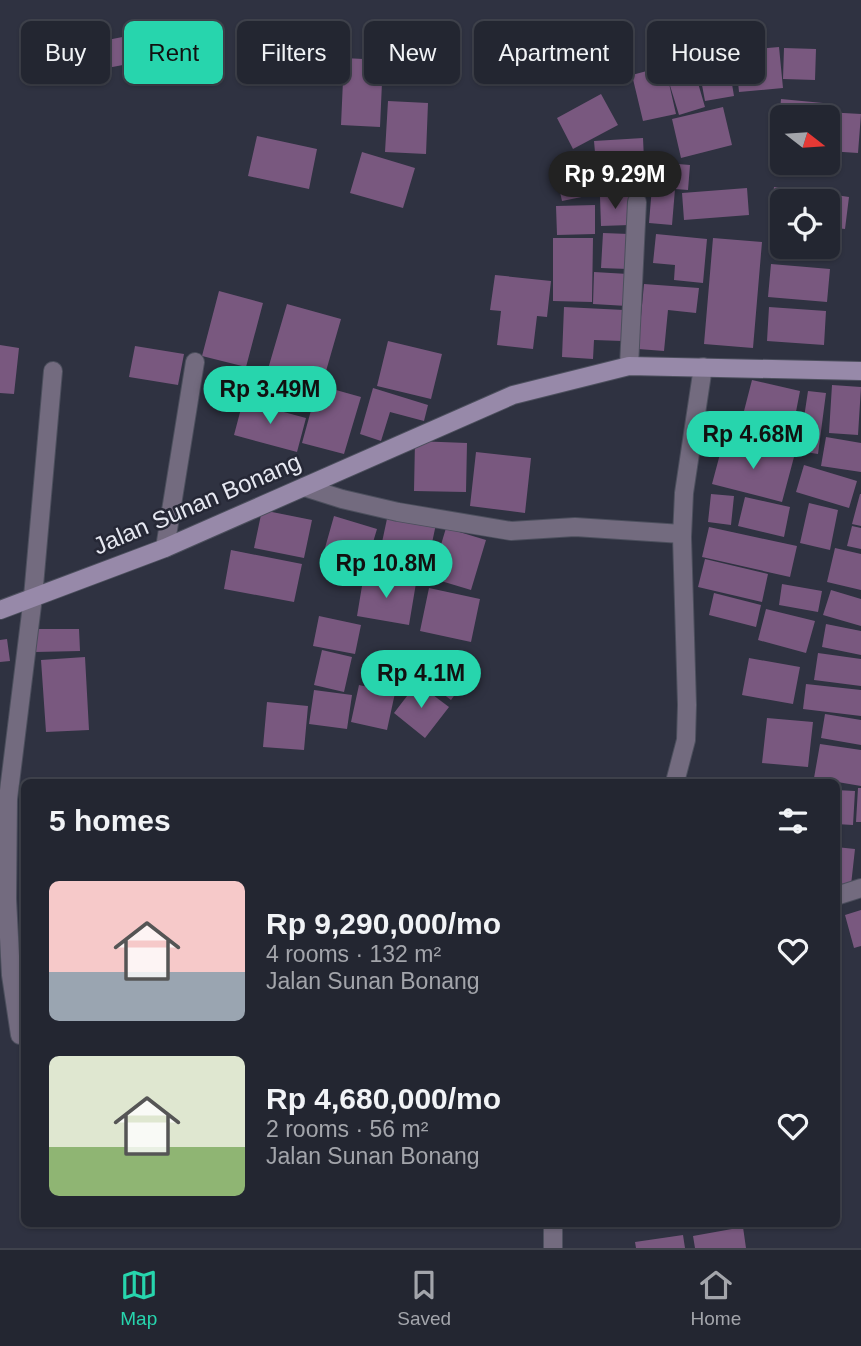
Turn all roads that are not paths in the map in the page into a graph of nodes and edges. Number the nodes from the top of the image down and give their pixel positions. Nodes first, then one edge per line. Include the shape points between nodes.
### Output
1 (637, 202) dead end
2 (195, 362) dead end
3 (629, 366) junction
4 (703, 367) junction
5 (52, 371) dead end
6 (861, 371) edge
7 (303, 487) junction
8 (682, 534) junction
9 (165, 548) junction
10 (33, 597) junction
11 (0, 610) edge
12 (676, 779) edge
13 (861, 888) edge
14 (840, 895) edge
15 (20, 1035) dead end
16 (553, 1227) edge
17 (554, 1248) edge

1 - 3 street
2 - 9 street
3 - 4 street, Jalan Sunan Bonang
3 - 7 street, Jalan Sunan Bonang via 513,396
4 - 6 street, Jalan Sunan Bonang
4 - 8 street
5 - 10 street
7 - 8 street via 398,512 511,531 575,527
7 - 9 street, Jalan Sunan Bonang
8 - 12 street via 687,705 686,740
9 - 10 street, Jalan Sunan Bonang
10 - 11 street, Jalan Sunan Bonang
10 - 15 street via 8,799 11,975
13 - 14 street
16 - 17 street

